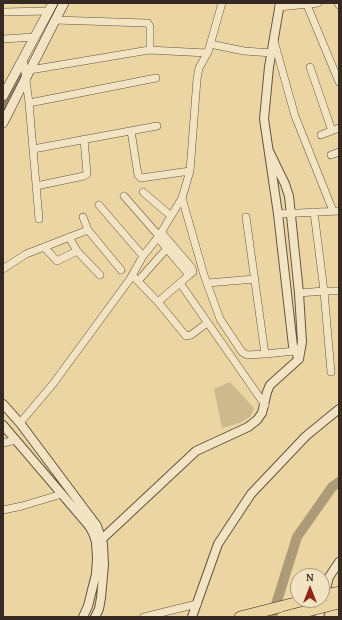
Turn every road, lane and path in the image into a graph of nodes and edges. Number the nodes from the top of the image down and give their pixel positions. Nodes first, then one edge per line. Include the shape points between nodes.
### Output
1 (64, 3) edge
2 (222, 3) edge
3 (318, 3) edge
4 (279, 5) edge
5 (307, 5) junction
6 (51, 7) edge
7 (3, 12) edge
8 (55, 20) junction
9 (34, 37) junction
10 (3, 39) edge
11 (274, 41) junction
12 (210, 44) junction
13 (150, 50) junction
14 (207, 53) junction
15 (272, 53) junction
16 (23, 58) junction
17 (310, 67) dead end
18 (28, 74) junction
19 (156, 78) dead end
20 (339, 82) edge
21 (3, 96) edge
22 (29, 103) junction
23 (3, 123) edge
24 (157, 126) dead end
25 (336, 130) edge
26 (131, 131) junction
27 (321, 135) dead end
28 (84, 139) junction
29 (33, 149) junction
30 (269, 151) junction
31 (339, 152) edge
32 (331, 155) dead end
33 (190, 171) junction
34 (36, 186) junction
35 (143, 192) dead end
36 (124, 196) dead end
37 (182, 198) junction
38 (99, 205) dead end
39 (336, 211) edge
40 (314, 212) junction
41 (278, 214) junction
42 (291, 214) junction
43 (171, 216) junction
44 (83, 217) dead end
45 (246, 218) dead end
46 (39, 219) dead end
47 (88, 230) junction
48 (160, 236) junction
49 (69, 237) junction
50 (169, 246) junction
51 (44, 247) junction
52 (77, 251) junction
53 (143, 256) junction
54 (3, 269) edge
55 (121, 270) dead end
56 (100, 275) dead end
57 (132, 275) junction
58 (255, 279) junction
59 (138, 281) junction
60 (180, 283) junction
61 (207, 283) junction
62 (324, 291) junction
63 (339, 291) edge
64 (299, 293) junction
65 (158, 302) junction
66 (207, 323) junction
67 (295, 351) junction
68 (265, 354) junction
69 (299, 359) junction
70 (331, 372) dead end
71 (3, 404) edge
72 (265, 405) junction
73 (339, 409) edge
74 (20, 423) junction
75 (3, 425) edge
76 (16, 440) junction
77 (3, 443) edge
78 (62, 494) junction
79 (3, 510) edge
80 (102, 539) junction
81 (339, 562) edge
82 (330, 574) edge
83 (339, 603) edge
84 (197, 604) junction
85 (290, 604) edge
86 (83, 617) edge
87 (95, 617) edge
88 (144, 617) edge
89 (192, 617) edge
90 (240, 617) edge
91 (284, 617) edge

1 - 8 main road
2 - 12 street
3 - 5 street
4 - 5 street
4 - 11 street
5 - 20 street
6 - 7 street
6 - 9 main road
8 - 13 street via 148,23
8 - 18 main road
9 - 10 street
9 - 16 main road
11 - 15 street
11 - 39 street via 295,116
12 - 14 street
12 - 15 street
13 - 14 street
13 - 18 street
14 - 33 street via 199,68 197,79
15 - 30 street via 264,119
16 - 18 street
16 - 21 main road
17 - 25 street
18 - 22 street
18 - 23 main road
19 - 22 street
22 - 29 street
24 - 26 street
25 - 27 street
26 - 28 street
26 - 33 street via 138,175 141,178
28 - 29 street
28 - 34 street via 87,174
29 - 34 street
30 - 41 street
30 - 42 street via 287,190
31 - 32 street
33 - 37 street
34 - 46 street
35 - 43 street
36 - 48 street
37 - 43 street
37 - 61 street
38 - 53 street
39 - 40 street
40 - 42 street
40 - 62 street
41 - 42 street
41 - 67 street
42 - 64 street
43 - 48 street
44 - 47 street
45 - 58 street
47 - 49 street
47 - 55 street
48 - 50 street
48 - 53 street
49 - 51 street
49 - 52 street
50 - 59 street
50 - 60 street via 192,268 193,272
51 - 52 street via 57,260
51 - 54 street via 26,254
52 - 56 street
53 - 57 street
57 - 59 street
57 - 74 street via 53,384
58 - 61 street
58 - 68 street
59 - 65 street
60 - 65 street
60 - 66 street
61 - 68 street via 220,319 242,352 247,355
62 - 63 street
62 - 64 street
62 - 70 street
64 - 69 street via 302,342
65 - 66 street via 186,336
66 - 72 street
67 - 68 street
67 - 69 street
69 - 72 street via 270,385
71 - 74 street
72 - 80 street via 253,424 192,454
73 - 84 street via 306,436 254,489 214,552
74 - 80 street via 97,526
75 - 76 street
76 - 77 street
76 - 78 street
78 - 79 street
78 - 86 street via 89,526 96,542 94,581
80 - 87 street via 104,565 101,598
81 - 82 street
83 - 91 main road, bridge
84 - 88 street
84 - 89 street
85 - 90 main road

